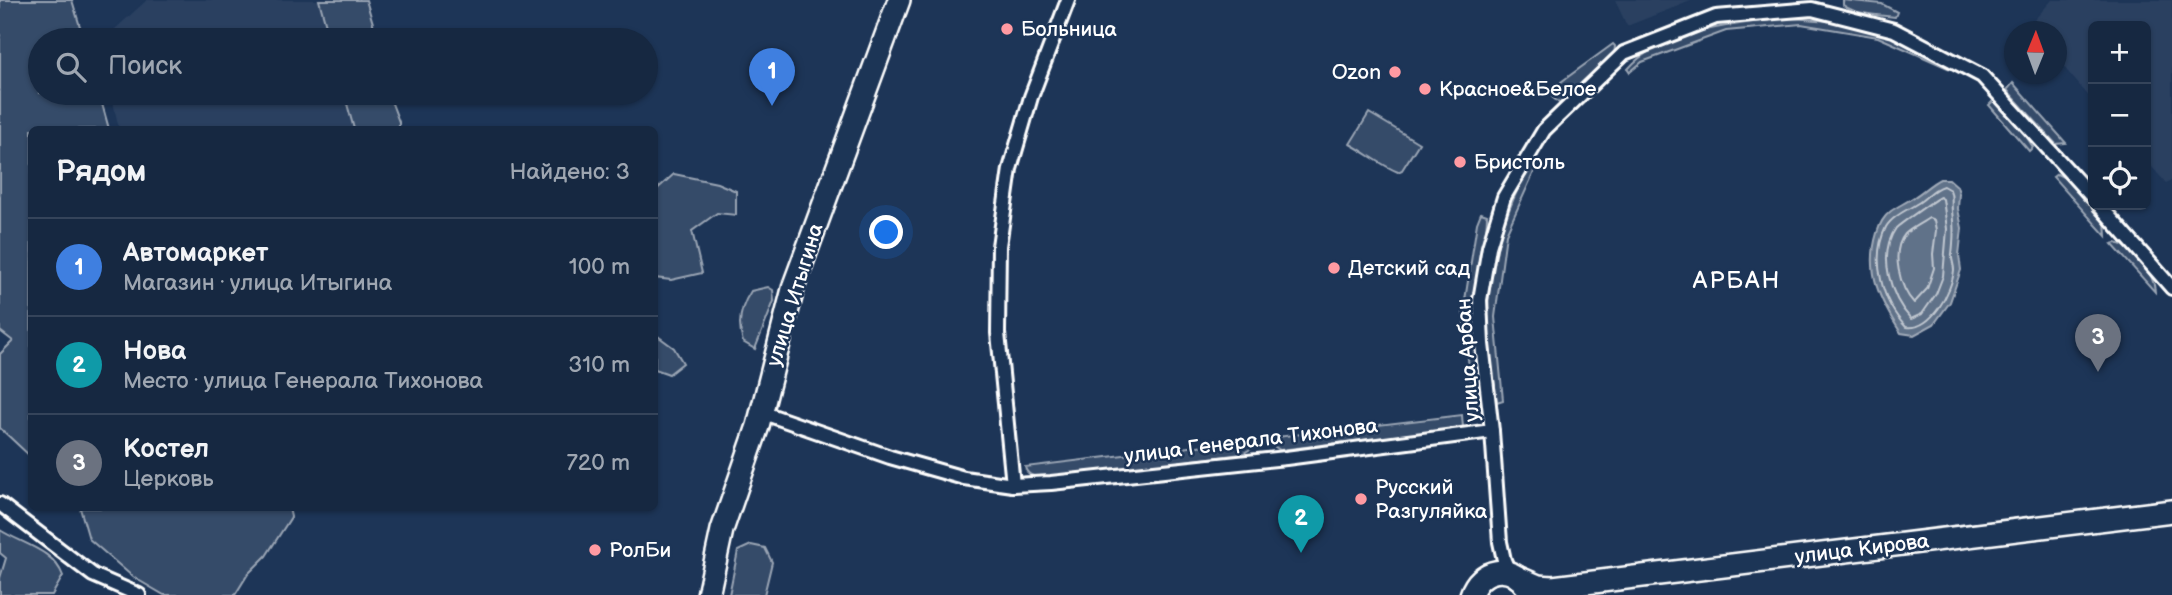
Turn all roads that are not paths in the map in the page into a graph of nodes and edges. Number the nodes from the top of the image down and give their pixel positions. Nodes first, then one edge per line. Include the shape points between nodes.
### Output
1 (899, 0) edge
2 (1068, 0) edge
3 (2088, 192) edge
4 (2103, 210) edge
5 (2172, 288) edge
6 (761, 412) junction
7 (1492, 431) junction
8 (1013, 485) junction
9 (0, 504) edge
10 (2172, 510) edge
11 (1500, 542) junction
12 (1488, 573) junction
13 (1513, 574) junction
14 (1546, 591) edge
15 (139, 595) edge
16 (708, 595) edge
17 (1471, 595) edge
18 (1529, 595) edge

1 - 6 main road, улица Итыгина via 794,285
2 - 8 street via 1031,97 1010,169 999,246 998,333
3 - 7 street, улица Арбан via 1982,76 1894,30 1812,9 1716,17 1624,53 1544,130 1504,197 1480,300
4 - 5 street
6 - 8 street, улица Генерала Тихонова via 902,461 964,478
6 - 16 main road, улица Итыгина via 722,530
7 - 8 street, улица Генерала Тихонова via 1286,458
7 - 11 street, улица Арбан
9 - 15 street via 93,575
10 - 14 main road, улица Кирова
11 - 12 street
11 - 13 street
12 - 13 main road
12 - 17 main road
13 - 14 main road
13 - 18 main road

